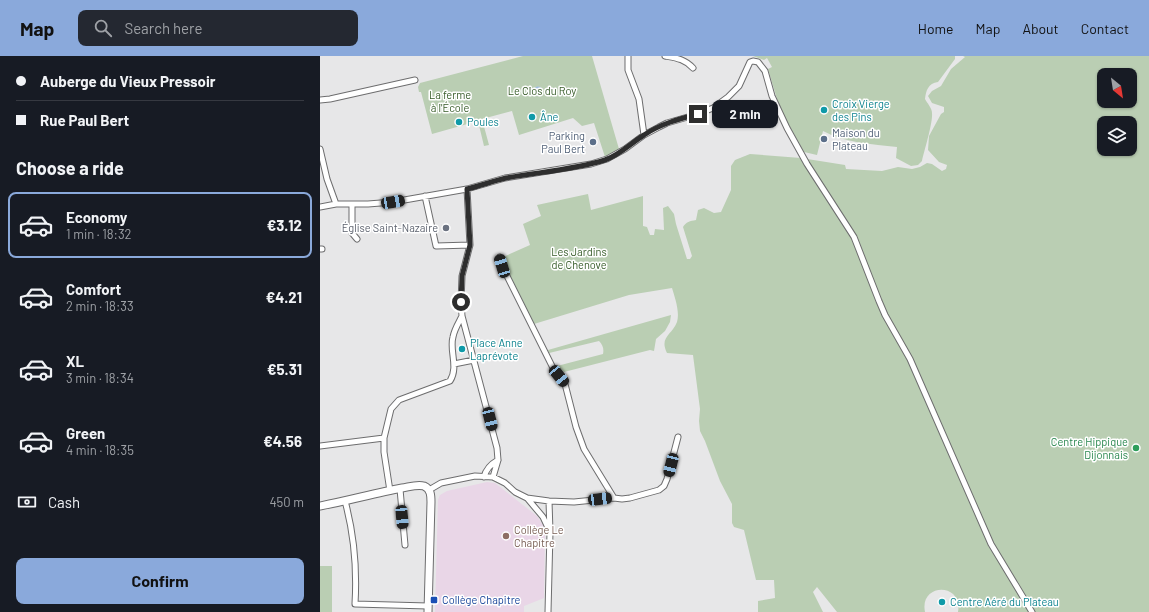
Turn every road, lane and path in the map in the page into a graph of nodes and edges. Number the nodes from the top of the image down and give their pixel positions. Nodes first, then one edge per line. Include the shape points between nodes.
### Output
1 (628, 56) edge
2 (665, 56) edge
3 (693, 68) dead end
4 (416, 80) dead end
5 (320, 100) edge
6 (644, 135) junction
7 (320, 149) edge
8 (467, 189) junction
9 (425, 196) junction
10 (336, 204) junction
11 (352, 204) junction
12 (320, 206) edge
13 (357, 239) dead end
14 (470, 245) junction
15 (500, 257) dead end
16 (462, 316) junction
17 (474, 360) junction
18 (454, 364) junction
19 (678, 437) dead end
20 (384, 438) junction
21 (320, 446) edge
22 (498, 460) junction
23 (484, 477) junction
24 (494, 477) junction
25 (400, 489) junction
26 (429, 490) junction
27 (390, 491) junction
28 (527, 498) junction
29 (614, 498) junction
30 (345, 501) junction
31 (549, 501) junction
32 (320, 506) edge
33 (550, 532) junction
34 (405, 546) dead end
35 (428, 609) edge
36 (548, 612) edge
37 (1032, 612) edge

1 - 6 street via 628,70 638,99
2 - 3 street via 682,59
4 - 5 street
6 - 8 street via 607,159 591,164 505,178
6 - 37 street via 667,123 713,108 739,86 751,62 760,64 765,71 776,106 802,156 854,237 879,302 910,359 991,544
7 - 10 street
8 - 9 street
8 - 14 street
9 - 11 street via 393,202
9 - 14 street via 436,246
10 - 11 street
10 - 12 street
11 - 13 street via 352,233
14 - 16 street via 462,276
15 - 29 street via 502,266 553,368 566,384 584,449
16 - 17 street
16 - 18 street via 452,338
17 - 18 street
17 - 22 street
18 - 20 street via 453,378 450,381 394,404
19 - 29 street via 664,486 649,494
20 - 21 street
20 - 27 street
22 - 23 street via 492,463
22 - 24 street
23 - 24 street
23 - 26 street via 475,476 441,482
24 - 28 street
25 - 26 street via 421,486
25 - 27 street
25 - 34 street
26 - 35 street via 431,502
27 - 30 street
28 - 31 street
28 - 33 street via 543,517
29 - 31 street via 574,502
30 - 32 street
30 - 35 street via 354,547 355,604
31 - 33 street
33 - 36 street

